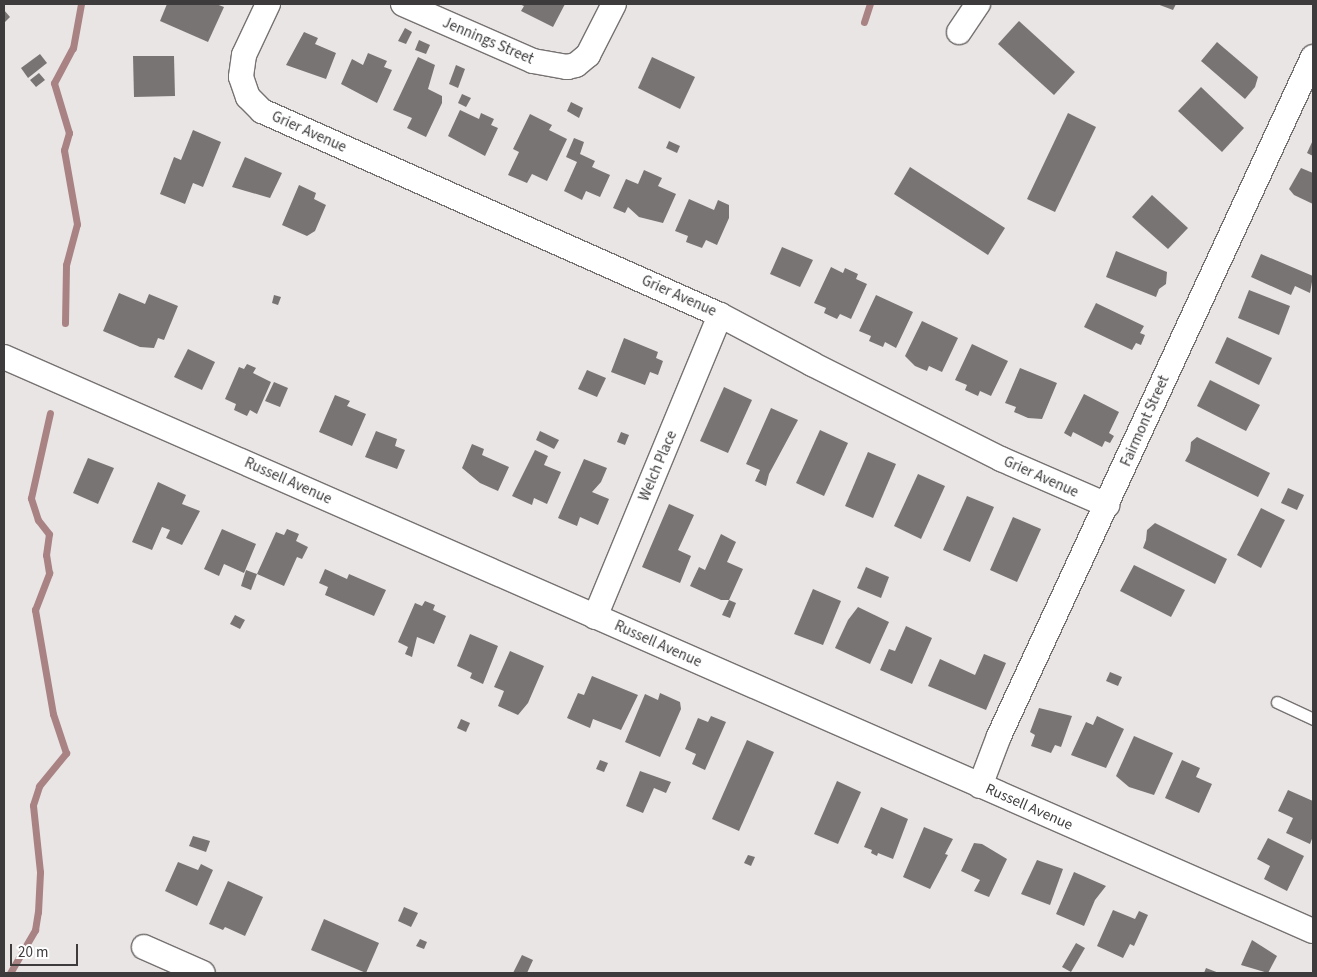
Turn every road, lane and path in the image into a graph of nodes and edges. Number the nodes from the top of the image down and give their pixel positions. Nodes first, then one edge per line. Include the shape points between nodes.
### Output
1 (268, 4) edge
2 (403, 4) edge
3 (614, 4) edge
4 (978, 4) edge
5 (959, 32) dead end
6 (1313, 57) edge
7 (720, 315) junction
8 (4, 356) edge
9 (1107, 506) junction
10 (595, 617) junction
11 (1277, 702) dead end
12 (1313, 719) edge
13 (980, 786) junction
14 (1313, 931) edge
15 (144, 947) dead end
16 (203, 973) edge

1 - 7 street, Grier Avenue via 244,55 241,78 248,97 262,111
2 - 3 street, Jennings Street via 533,61 567,67 576,65 588,55
4 - 5 street
6 - 9 street, Fairmont Street
7 - 9 street, Grier Avenue via 1001,459
7 - 10 street, Welch Place
8 - 10 street, Russell Avenue
9 - 13 street, Fairmont Street via 999,736
10 - 13 street, Russell Avenue
11 - 12 lane
13 - 14 street, Russell Avenue
15 - 16 street

